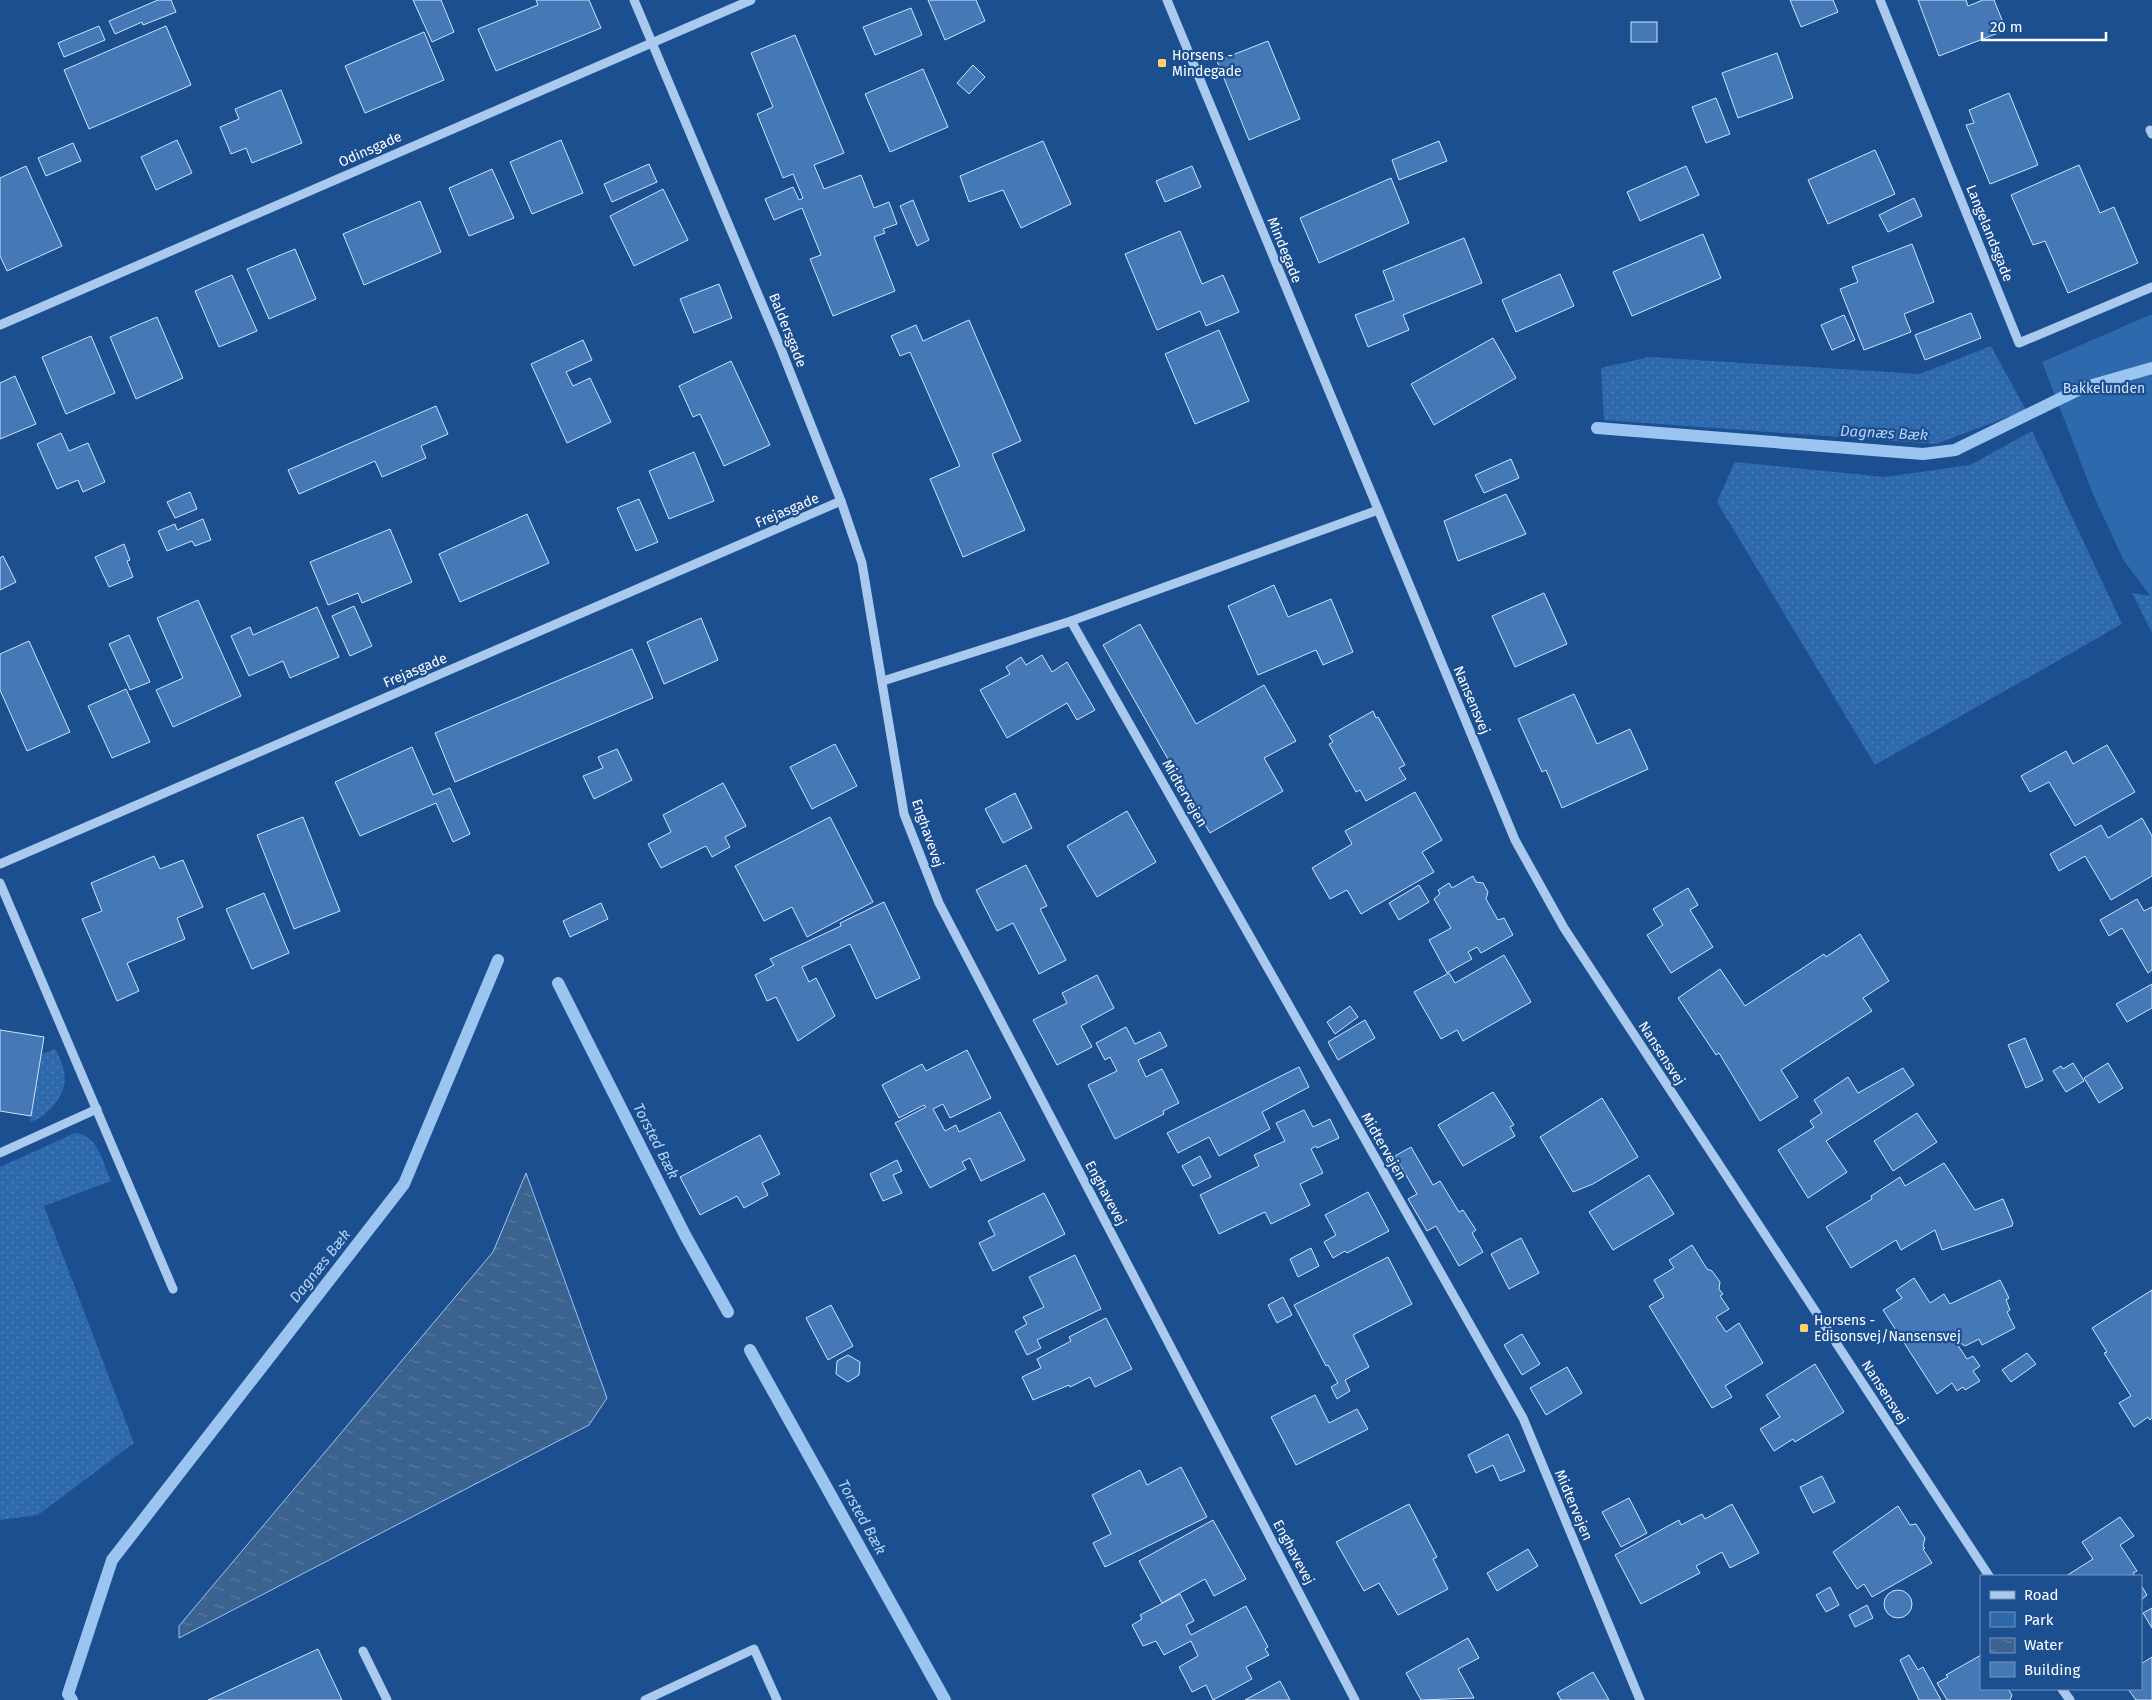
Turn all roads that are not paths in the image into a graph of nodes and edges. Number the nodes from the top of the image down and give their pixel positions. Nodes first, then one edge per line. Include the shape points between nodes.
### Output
1 (634, 0) edge
2 (751, 0) edge
3 (1166, 0) edge
4 (1880, 0) edge
5 (651, 42) junction
6 (2152, 287) edge
7 (0, 325) edge
8 (841, 501) junction
9 (1378, 510) junction
10 (1071, 621) junction
11 (883, 681) junction
12 (0, 864) edge
13 (0, 883) edge
14 (97, 1109) junction
15 (0, 1153) edge
16 (174, 1288) dead end
17 (1988, 1575) edge
18 (363, 1651) dead end
19 (387, 1700) edge
20 (645, 1700) edge
21 (778, 1700) edge
22 (1355, 1700) edge
23 (1640, 1700) edge

1 - 5 street, Baldersgade
2 - 5 street, Odinsgade
3 - 9 street, Mindegade
4 - 6 street, Langelandsgade via 2019,343
5 - 7 street, Odinsgade
5 - 8 street, Baldersgade
8 - 11 street, Baldersgade via 862,563
8 - 12 street, Frejasgade
9 - 10 street
9 - 17 street, Nansensvej via 1515,840 1564,928
10 - 11 street
10 - 23 street, Midtervejen via 1523,1418
11 - 22 street, Enghavevej via 904,814 939,903
13 - 14 street
14 - 15 street
14 - 16 street
18 - 19 street
20 - 21 street via 754,1649

